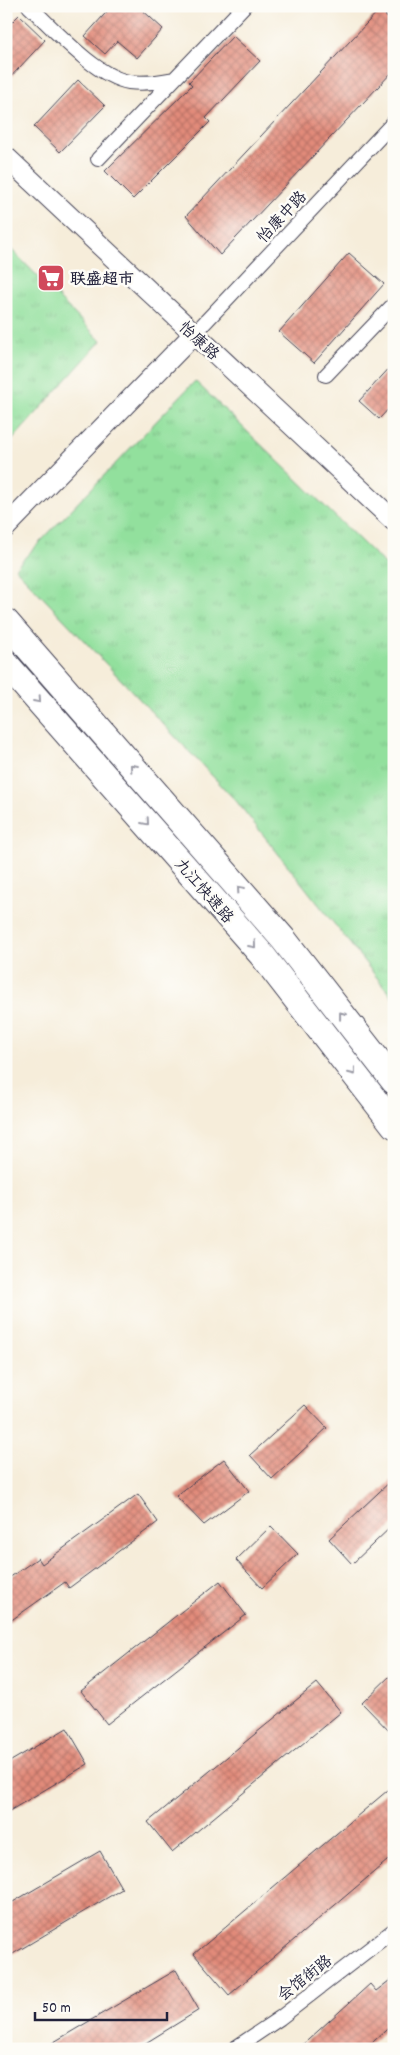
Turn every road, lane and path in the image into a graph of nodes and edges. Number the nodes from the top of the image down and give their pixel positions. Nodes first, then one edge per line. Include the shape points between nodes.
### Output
1 (29, 6) edge
2 (244, 6) edge
3 (389, 6) edge
4 (394, 12) edge
5 (174, 79) junction
6 (394, 122) edge
7 (6, 157) edge
8 (98, 159) dead end
9 (394, 304) edge
10 (194, 334) junction
11 (326, 375) dead end
12 (394, 522) edge
13 (6, 527) edge
14 (6, 622) edge
15 (6, 664) edge
16 (394, 1081) edge
17 (394, 1125) edge
18 (394, 1930) edge
19 (234, 2049) edge

1 - 5 street via 106,74 127,82 151,83
2 - 5 street
3 - 4 street
5 - 8 street
6 - 10 street, 怡康中路
7 - 10 street, 怡康路
9 - 11 street
10 - 12 street, 怡康路
10 - 13 street
16 -> 14 highway, 九江快速路 via 284,940
15 -> 17 highway, 九江快速路 via 262,955
18 - 19 street, 会馆街路 via 280,2018

